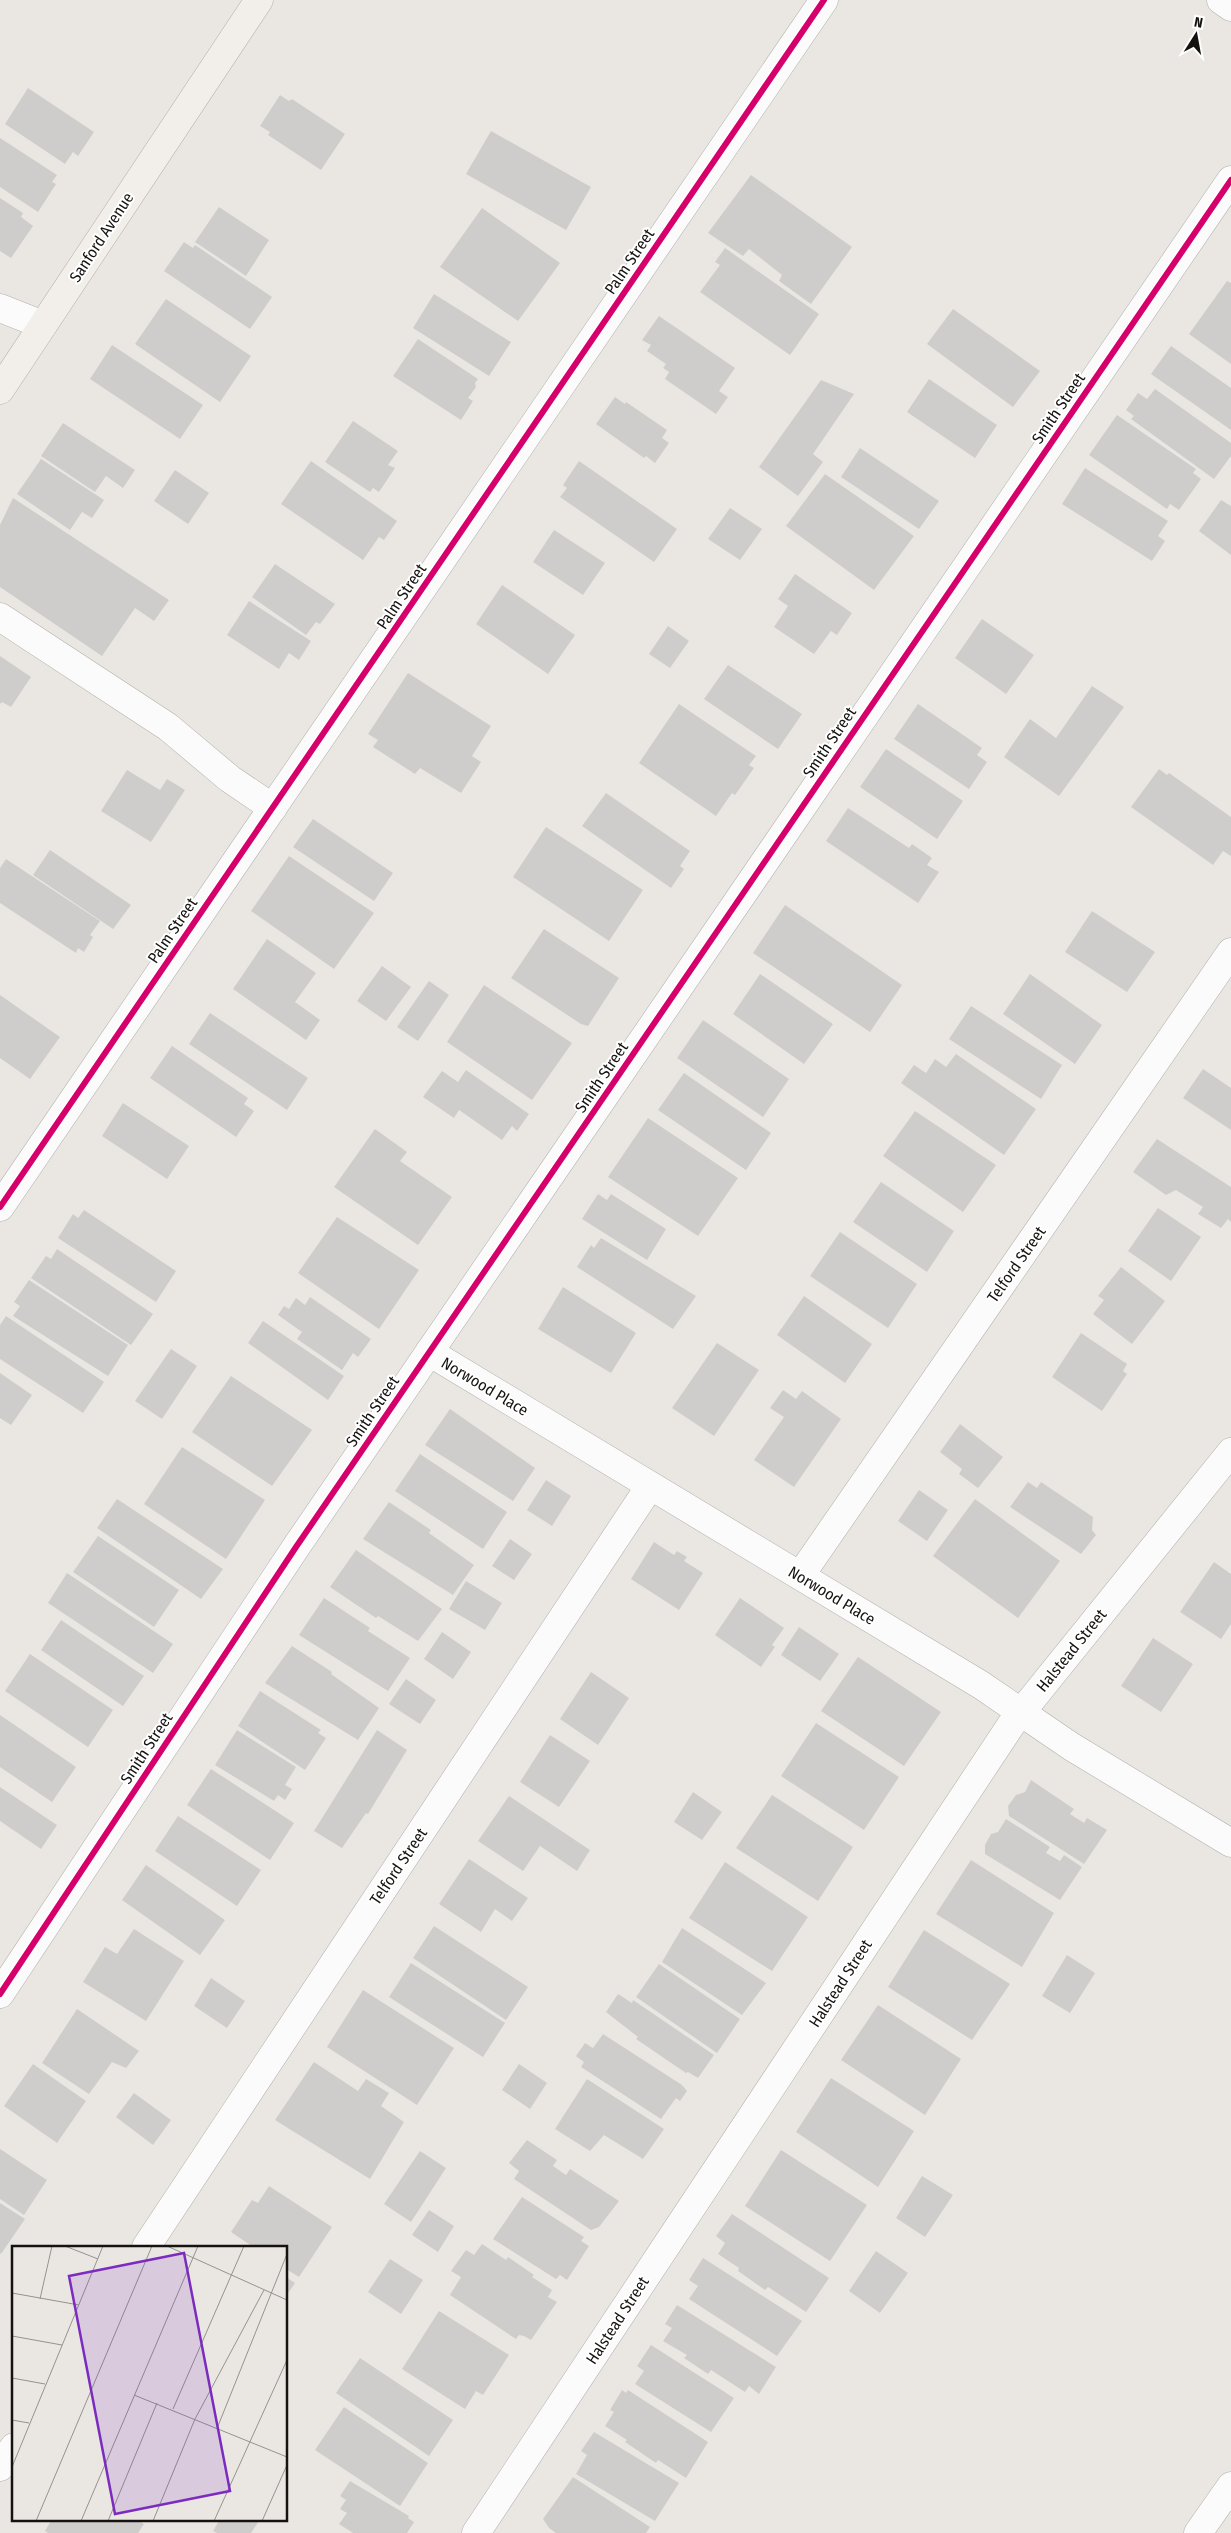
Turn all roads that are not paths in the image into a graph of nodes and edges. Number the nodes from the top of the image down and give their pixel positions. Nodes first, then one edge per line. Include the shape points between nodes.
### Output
1 (259, 0) edge
2 (824, 0) edge
3 (1221, 0) edge
4 (1231, 7) edge
5 (1231, 180) edge
6 (0, 308) edge
7 (43, 325) junction
8 (0, 390) edge
9 (0, 617) edge
10 (273, 808) junction
11 (1231, 952) edge
12 (0, 1207) edge
13 (429, 1352) junction
14 (1231, 1452) edge
15 (650, 1486) junction
16 (800, 1576) junction
17 (1021, 1712) junction
18 (1231, 1842) edge
19 (0, 1994) edge
20 (147, 2246) edge
21 (12, 2449) edge
22 (0, 2467) edge
23 (1231, 2486) edge
24 (476, 2533) edge
25 (1198, 2533) edge

1 - 7 main road, Sanford Avenue
2 - 10 street, Palm Street
3 - 4 street
5 - 13 street, Smith Street
6 - 7 street
7 - 8 main road, Sanford Avenue
9 - 10 street via 168,728 230,779
10 - 12 street, Palm Street
11 - 16 street, Telford Street
13 - 15 street, Norwood Place
13 - 19 street, Smith Street
14 - 17 street, Halstead Street
15 - 16 street, Norwood Place
15 - 20 street, Telford Street
16 - 17 street, Norwood Place via 982,1685
17 - 18 street, Norwood Place
17 - 24 street, Halstead Street
21 - 22 street
23 - 25 street

